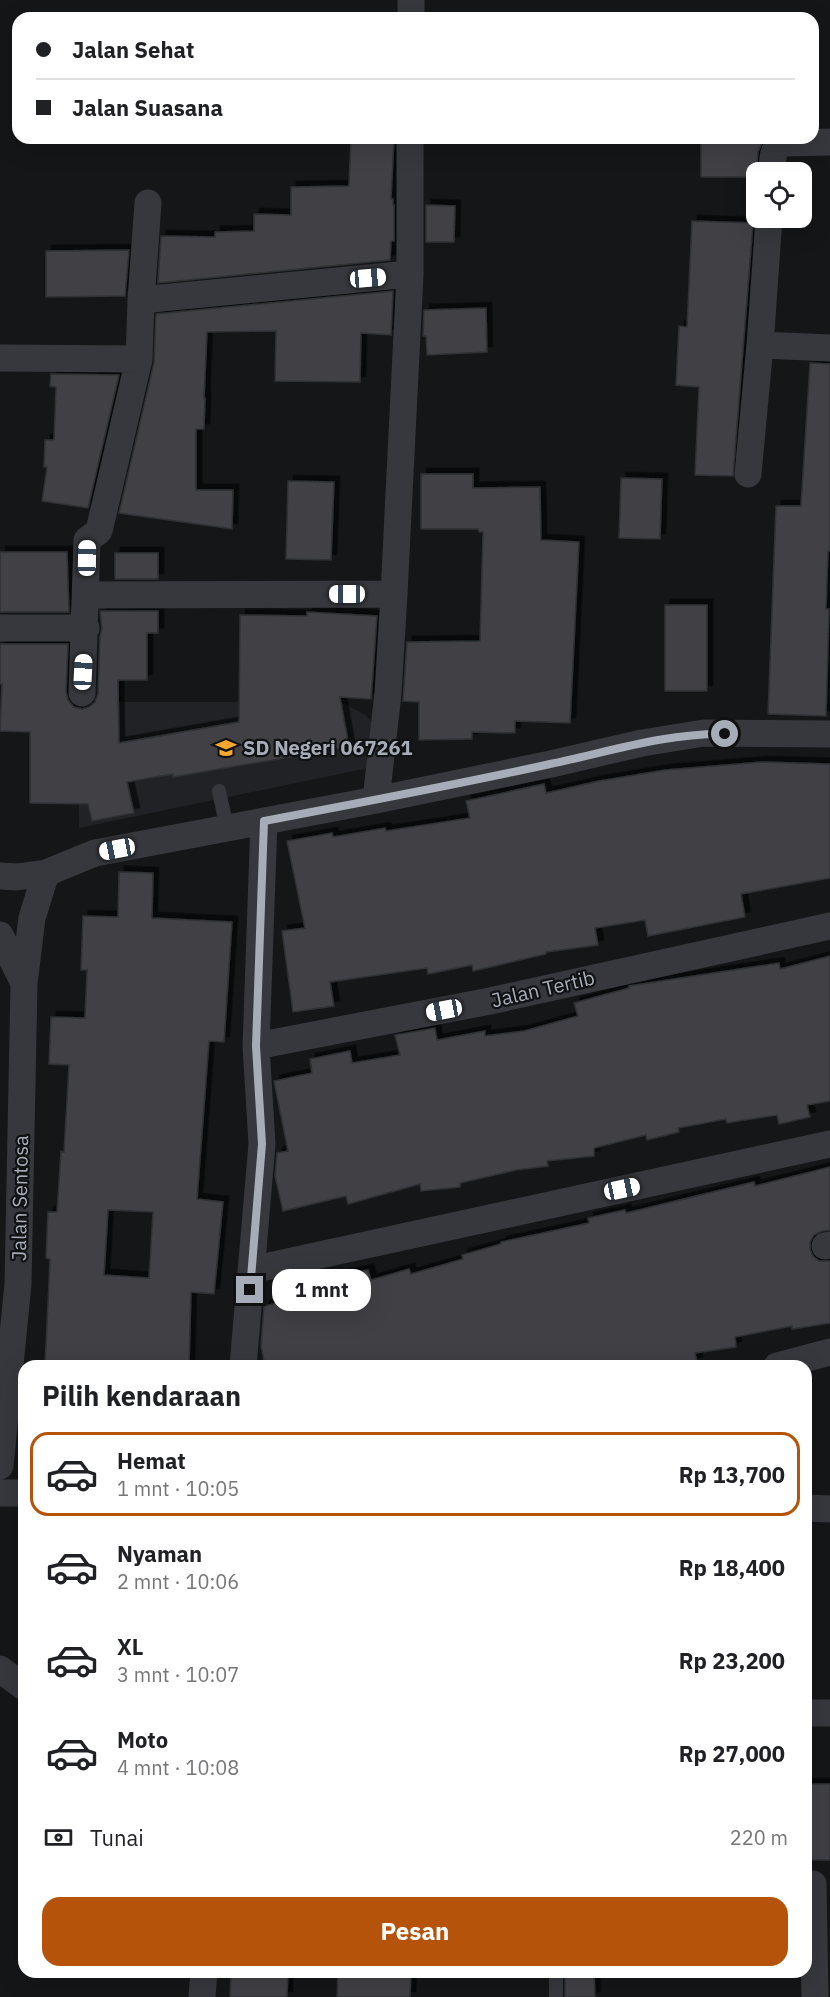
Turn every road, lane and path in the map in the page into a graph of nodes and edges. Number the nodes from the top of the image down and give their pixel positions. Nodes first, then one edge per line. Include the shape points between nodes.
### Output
1 (411, 144) edge
2 (780, 144) edge
3 (773, 162) edge
4 (148, 203) dead end
5 (768, 228) edge
6 (410, 274) junction
7 (141, 300) junction
8 (760, 345) junction
9 (830, 348) edge
10 (0, 358) edge
11 (139, 359) junction
12 (748, 474) dead end
13 (394, 594) junction
14 (86, 595) junction
15 (0, 628) edge
16 (86, 628) junction
17 (82, 693) dead end
18 (830, 734) edge
19 (219, 791) dead end
20 (376, 800) junction
21 (264, 821) junction
22 (227, 828) junction
23 (46, 873) junction
24 (0, 876) edge
25 (830, 926) edge
26 (0, 935) edge
27 (24, 983) junction
28 (256, 1046) junction
29 (830, 1144) edge
30 (251, 1270) junction
31 (9, 1284) edge
32 (830, 1352) edge
33 (244, 1360) edge
34 (800, 1360) edge
35 (4, 1370) edge
36 (0, 1461) edge
37 (0, 1466) edge
38 (0, 1493) edge
39 (18, 1493) edge
40 (812, 1508) edge
41 (830, 1509) edge
42 (0, 1670) edge
43 (18, 1683) edge
44 (812, 1713) edge
45 (830, 1713) edge
46 (813, 1884) dead end
47 (204, 1978) edge
48 (555, 1978) edge
49 (202, 1997) edge
50 (556, 1997) edge
51 (815, 1997) edge

1 - 6 street
2 - 3 street via 774,150
4 - 7 street
5 - 8 street
6 - 7 street
6 - 13 street
7 - 11 street
8 - 9 street
8 - 12 street
10 - 11 street
11 - 14 street via 99,531 87,540
13 - 14 street
13 - 20 street
14 - 16 street
15 - 16 street
16 - 17 street
18 - 20 street via 704,733
19 - 22 lane
20 - 21 street
21 - 22 street
21 - 28 street
22 - 23 street via 95,854
23 - 24 street
23 - 27 street via 32,918
25 - 28 street, Jalan Tertib via 490,1001
26 - 27 street, Jalan Sentosa
27 - 31 street, Jalan Sentosa
28 - 30 street via 262,1144
29 - 30 street
30 - 33 street
31 - 35 street, Jalan Sentosa
32 - 34 street
35 - 36 street, Jalan Sentosa
36 - 37 street, Jalan Sentosa
38 - 39 street
40 - 41 street
42 - 43 street
44 - 45 street
46 - 51 street
47 - 49 street
48 - 50 lane

